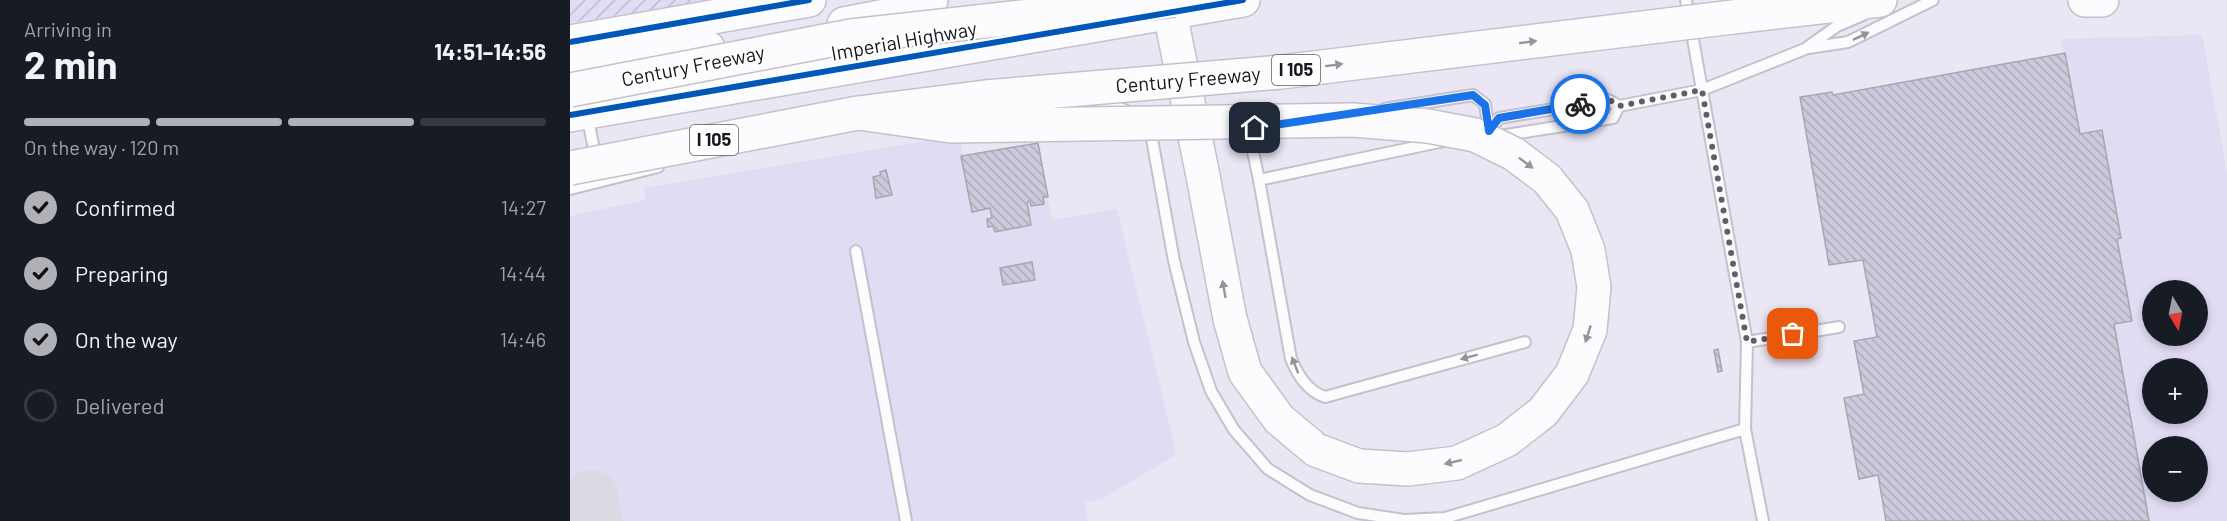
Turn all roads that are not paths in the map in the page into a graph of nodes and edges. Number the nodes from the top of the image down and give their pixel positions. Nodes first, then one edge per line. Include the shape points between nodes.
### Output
1 (809, 0) edge
2 (931, 0) edge
3 (1058, 0) edge
4 (1243, 0) edge
5 (1686, 0) edge
6 (1880, 0) edge
7 (1896, 0) edge
8 (1933, 0) edge
9 (2085, 0) edge
10 (2102, 0) edge
11 (761, 4) edge
12 (1172, 7) edge
13 (851, 36) junction
14 (1804, 48) junction
15 (574, 72) edge
16 (1702, 90) junction
17 (1619, 106) junction
18 (1043, 108) dead end
19 (974, 114) dead end
20 (862, 120) junction
21 (1489, 131) junction
22 (668, 165) dead end
23 (570, 168) edge
24 (1259, 180) junction
25 (600, 181) junction
26 (570, 189) edge
27 (856, 251) dead end
28 (1839, 327) dead end
29 (1525, 342) dead end
30 (1747, 342) junction
31 (1745, 429) junction
32 (906, 521) edge
33 (1763, 521) edge

1 - 11 main road
2 - 15 main road via 900,13
3 - 13 main road, bridge
4 - 12 main road, Imperial Highway
5 - 16 lane
20 -> 6 main road, Century Freeway / I 105, bridge via 985,97 1281,72
7 - 14 lane via 1837,27
14 -> 8 lane via 1848,42
9 - 10 main road
11 - 15 main road
12 - 13 main road, Century Freeway, bridge
12 - 15 main road, Imperial Highway
20 -> 12 main road, bridge via 951,126 1331,120 1428,126 1475,135 1514,154 1547,179 1572,210 1588,250 1594,287 1590,330 1572,374 1543,412 1507,440 1456,463 1408,469 1359,466 1316,450 1280,419 1245,372 1230,319 1203,176
13 - 15 main road, Century Freeway, bridge
14 - 16 lane
15 - 25 lane
16 - 17 lane
16 - 30 lane
17 - 21 lane via 1608,99 1499,118
17 - 21 lane via 1613,118 1501,137
18 - 31 lane via 1118,107 1138,116 1152,139 1174,261 1211,392 1234,430 1268,469 1310,495 1358,513 1404,520 1445,518
19 - 20 lane
20 - 23 main road, Century Freeway / I 105, bridge
21 - 24 lane
21 - 24 lane via 1485,105 1473,95 1255,128 1251,142
22 - 25 lane
29 -> 24 lane via 1324,397 1317,394 1299,377 1292,358
25 - 26 lane
27 - 32 lane
28 - 30 lane
30 - 31 lane
31 - 33 lane

